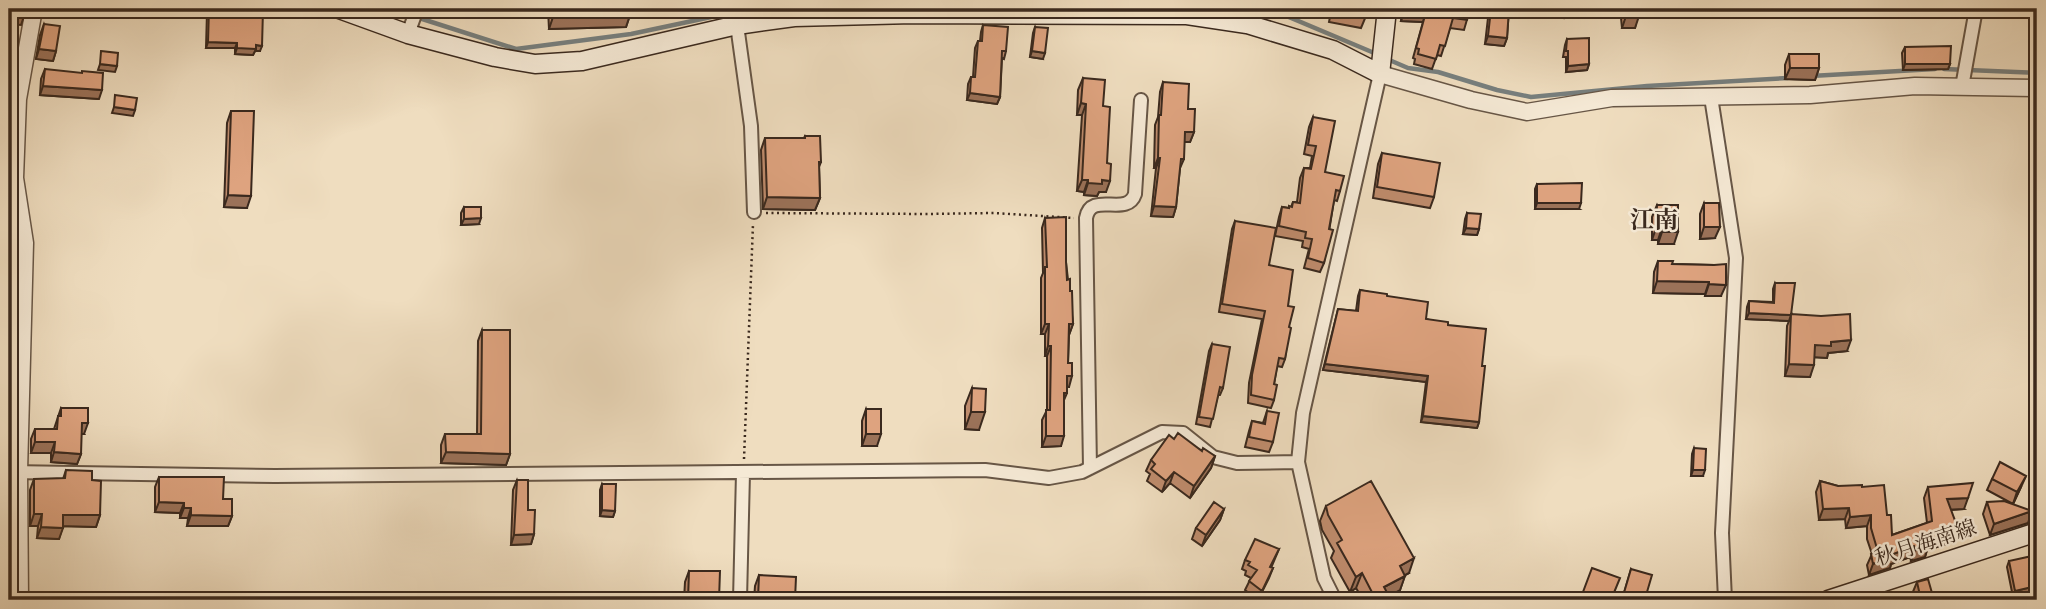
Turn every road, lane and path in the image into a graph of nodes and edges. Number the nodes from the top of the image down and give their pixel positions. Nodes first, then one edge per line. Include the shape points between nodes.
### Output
1 (34, 9) edge
2 (339, 9) edge
3 (417, 9) edge
4 (1387, 9) edge
5 (1976, 9) edge
6 (913, 11) edge
7 (1160, 12) edge
8 (732, 20) edge
9 (408, 34) junction
10 (1380, 74) junction
11 (1962, 87) junction
12 (2037, 88) edge
13 (1711, 97) junction
14 (1141, 100) dead end
15 (754, 212) junction
16 (1086, 218) junction
17 (1298, 463) junction
18 (1090, 468) junction
19 (14, 472) edge
20 (743, 473) junction
21 (2037, 532) edge
22 (20, 600) edge
23 (740, 600) edge
24 (1335, 600) edge
25 (1725, 600) edge
26 (1828, 600) edge

1 - 19 street via 18,99 15,177 25,243
2 - 9 main road
3 - 9 street
4 - 10 main road
5 - 11 street
6 - 7 main road
6 - 8 main road
7 - 10 main road via 1247,24 1333,50
8 - 9 main road via 582,61 535,64
8 - 15 street via 751,126
10 - 13 street via 1527,112 1612,98
10 - 17 street via 1303,413
11 - 12 street
11 - 13 street
13 - 25 street via 1736,258 1722,533
14 - 16 street via 1133,200 1093,206
15 - 16 path via 994,212
15 - 20 path
16 - 18 street
17 - 18 street via 1237,463 1213,457 1183,433 1162,432
17 - 24 street via 1324,578
18 - 20 street via 1049,478 985,470
19 - 20 street via 275,477
19 - 22 street
20 - 23 street
21 - 26 main road, 秋月海南線

